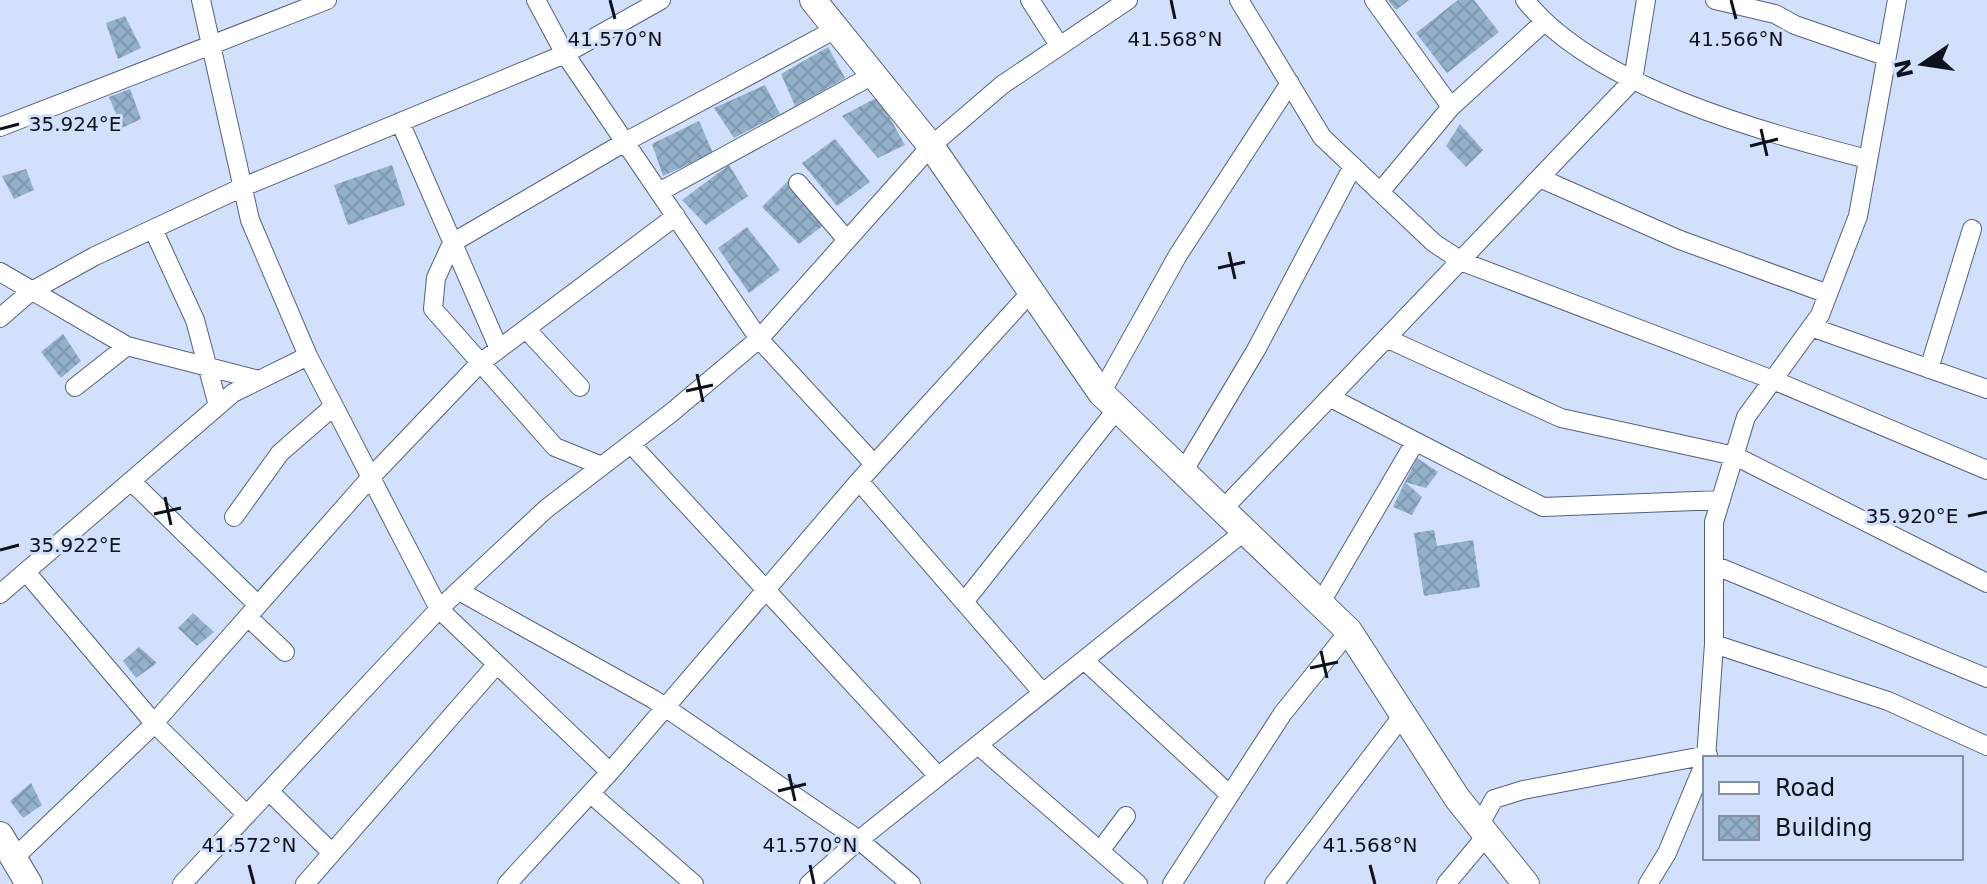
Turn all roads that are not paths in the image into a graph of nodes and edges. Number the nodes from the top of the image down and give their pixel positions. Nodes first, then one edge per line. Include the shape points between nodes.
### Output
1 (201, 0) edge
2 (327, 0) edge
3 (536, 0) edge
4 (661, 0) edge
5 (813, 0) edge
6 (1030, 0) edge
7 (1128, 0) edge
8 (1239, 0) edge
9 (1374, 0) edge
10 (1525, 0) edge
11 (1646, 0) edge
12 (1715, 0) edge
13 (1897, 0) edge
14 (1543, 23) junction
15 (836, 29) junction
16 (210, 43) junction
17 (1059, 45) junction
18 (565, 54) junction
19 (1885, 56) junction
20 (873, 75) junction
21 (1633, 80) junction
22 (1290, 83) junction
23 (1451, 107) junction
24 (400, 122) junction
25 (0, 127) edge
26 (625, 142) junction
27 (931, 146) junction
28 (1867, 159) junction
29 (1353, 166) junction
30 (1542, 179) junction
31 (798, 183) dead end
32 (243, 187) junction
33 (659, 192) junction
34 (1380, 192) junction
35 (676, 216) junction
36 (153, 229) junction
37 (1972, 229) dead end
38 (847, 240) junction
39 (452, 243) junction
40 (1463, 262) junction
41 (0, 272) edge
42 (30, 292) junction
43 (1031, 292) junction
44 (1828, 294) junction
45 (0, 318) edge
46 (1811, 327) junction
47 (526, 329) junction
48 (759, 339) junction
49 (1388, 339) junction
50 (127, 346) junction
51 (499, 349) junction
52 (308, 356) junction
53 (479, 364) junction
54 (207, 367) junction
55 (1929, 369) junction
56 (259, 380) junction
57 (1773, 380) junction
58 (75, 387) dead end
59 (580, 387) dead end
60 (1987, 389) edge
61 (1331, 398) junction
62 (1109, 401) junction
63 (218, 406) junction
64 (334, 406) junction
65 (1415, 442) junction
66 (631, 444) junction
67 (1735, 456) junction
68 (874, 464) junction
69 (602, 466) junction
70 (1987, 470) edge
71 (1183, 472) junction
72 (371, 477) junction
73 (131, 481) junction
74 (859, 481) junction
75 (1721, 500) junction
76 (1222, 510) junction
77 (234, 517) dead end
78 (1245, 531) junction
79 (1714, 565) junction
80 (26, 572) junction
81 (1987, 583) edge
82 (459, 591) junction
83 (765, 591) junction
84 (0, 594) edge
85 (964, 602) junction
86 (1320, 604) junction
87 (439, 609) junction
88 (253, 611) junction
89 (1349, 631) junction
90 (1714, 644) junction
91 (285, 652) dead end
92 (1084, 660) junction
93 (497, 664) junction
94 (1987, 678) edge
95 (1042, 692) junction
96 (664, 709) junction
97 (1403, 715) junction
98 (154, 723) junction
99 (978, 745) junction
100 (1987, 746) edge
101 (1706, 756) edge
102 (1703, 759) edge
103 (1703, 765) edge
104 (610, 772) junction
105 (938, 776) junction
106 (269, 791) junction
107 (591, 794) junction
108 (1230, 795) junction
109 (247, 815) junction
110 (1126, 816) dead end
111 (1483, 830) junction
112 (0, 835) edge
113 (859, 840) junction
114 (1100, 851) junction
115 (332, 853) junction
116 (14, 858) junction
117 (1521, 882) edge
118 (511, 883) edge
119 (29, 884) edge
120 (182, 884) edge
121 (305, 884) edge
122 (694, 884) edge
123 (809, 884) edge
124 (911, 884) edge
125 (1138, 884) edge
126 (1172, 884) edge
127 (1274, 884) edge
128 (1446, 884) edge
129 (1648, 884) edge

1 - 16 street
2 - 16 street
3 - 18 street
4 - 18 street
5 - 15 street
6 - 17 street
7 - 17 street
8 - 22 street
9 - 23 street
10 - 14 street
11 - 21 street
12 - 19 street via 1775,14
13 - 19 street
14 - 21 street
14 - 23 street
15 - 20 street
15 - 26 street
16 - 25 street
16 - 32 street
17 - 27 street
18 - 24 street
18 - 26 street
19 - 28 street
20 - 27 street
20 - 33 street
21 - 28 street via 1754,129
21 - 30 street
22 - 29 street via 1322,137
22 - 62 street via 1178,255
23 - 34 street
24 - 32 street
24 - 39 street
26 - 33 street
26 - 39 street
27 - 38 street
27 - 43 street
28 - 44 street via 1858,216
29 - 34 street
29 - 71 street via 1256,350
30 - 40 street
30 - 44 street via 1680,240
31 - 38 street
32 - 36 street
32 - 52 street via 250,220
33 - 35 street
34 - 40 street via 1434,243
35 - 47 street
35 - 48 street
36 - 42 street
36 - 54 street via 195,320
37 - 55 street
38 - 48 street
39 - 51 street
39 - 53 street via 436,278 433,309
40 - 49 street
40 - 57 street
41 - 42 street
42 - 45 street
42 - 50 street
43 - 62 street
43 - 68 street
44 - 46 street
46 - 55 street
46 - 57 street
47 - 51 street
47 - 59 street
48 - 66 street
48 - 68 street
49 - 61 street
49 - 67 street via 1561,418
50 - 54 street
50 - 58 street
51 - 53 street
52 - 56 street
52 - 64 street
53 - 69 street via 555,447
53 - 72 street
54 - 56 street
54 - 63 street
55 - 60 street
56 - 63 street
57 - 67 street via 1746,417
57 - 70 street
61 - 65 street
61 - 76 street
62 - 71 street
62 - 85 street
63 - 73 street
64 - 72 street
64 - 77 street via 280,453
65 - 75 street via 1543,507
65 - 86 street
66 - 69 street
66 - 83 street
67 - 75 street
67 - 81 street
68 - 74 street
69 - 82 street via 546,509
71 - 76 street
72 - 87 street
72 - 88 street
73 - 80 street
73 - 88 street
74 - 83 street
74 - 85 street
75 - 79 street via 1714,522
76 - 78 street
78 - 86 street
78 - 92 street
79 - 90 street
79 - 94 street
80 - 84 street
80 - 98 street
82 - 87 street
82 - 96 street
83 - 96 street
83 - 105 street
85 - 95 street
86 - 89 street
87 - 93 street
87 - 106 street
88 - 91 street
88 - 98 street
89 - 97 street
89 - 108 street via 1283,713
90 - 100 street via 1888,701
90 - 101 street
92 - 95 street
92 - 108 street
93 - 104 street
93 - 115 street
95 - 99 street
96 - 104 street
96 - 113 street
97 - 111 street
97 - 127 street
98 - 109 street
98 - 116 street
99 - 105 street
99 - 114 street
102 - 111 street via 1494,799
103 - 129 street via 1667,853
104 - 107 street
105 - 113 street
106 - 109 street
106 - 115 street
107 - 118 street
107 - 122 street
108 - 126 street
109 - 120 street
110 - 114 street
111 - 117 street
111 - 128 street
112 - 116 street
113 - 123 street
113 - 124 street
114 - 125 street
115 - 121 street
116 - 119 street

